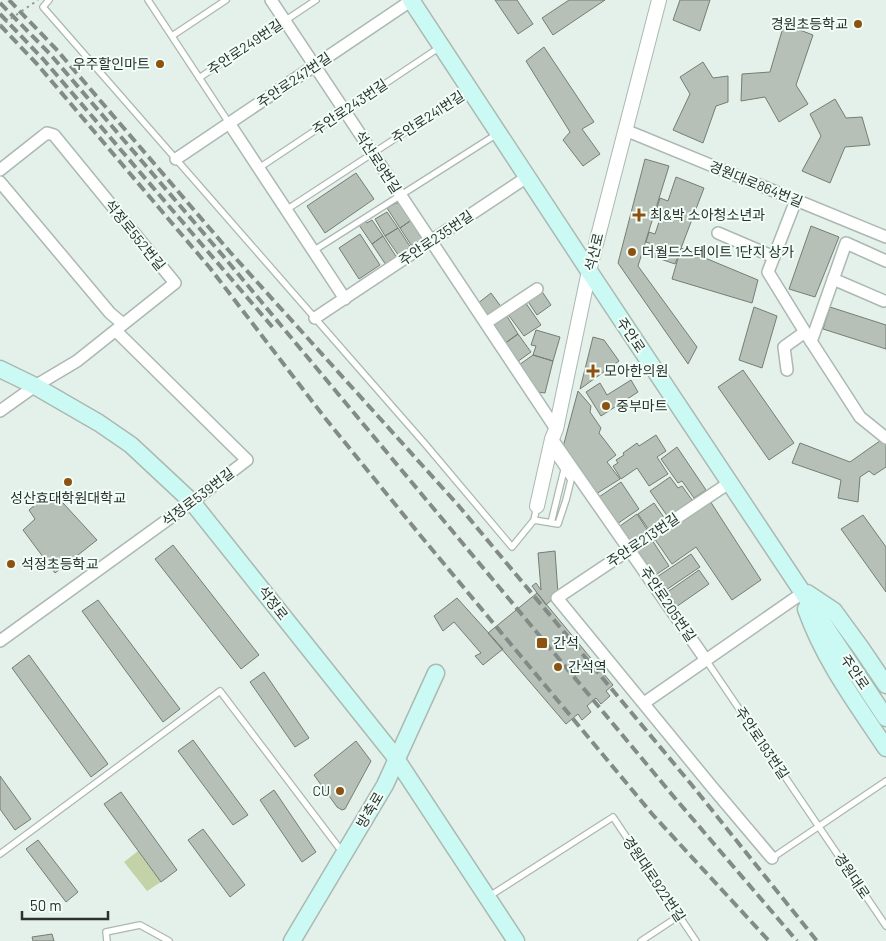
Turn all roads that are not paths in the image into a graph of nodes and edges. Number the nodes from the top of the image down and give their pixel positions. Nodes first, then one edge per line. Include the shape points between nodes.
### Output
1 (49, 0) edge
2 (148, 0) edge
3 (226, 0) edge
4 (271, 0) edge
5 (316, 0) edge
6 (412, 0) edge
7 (659, 0) edge
8 (284, 21) junction
9 (172, 36) junction
10 (442, 46) junction
11 (314, 66) junction
12 (199, 78) junction
13 (470, 90) junction
14 (344, 111) junction
15 (230, 123) junction
16 (625, 130) junction
17 (498, 133) junction
18 (372, 153) junction
19 (176, 159) junction
20 (259, 168) junction
21 (0, 170) edge
22 (527, 178) junction
23 (0, 182) edge
24 (400, 196) junction
25 (796, 200) junction
26 (286, 210) junction
27 (718, 233) dead end
28 (886, 237) edge
29 (431, 242) junction
30 (313, 251) junction
31 (774, 257) junction
32 (886, 261) edge
33 (589, 272) junction
34 (833, 279) junction
35 (537, 288) dead end
36 (345, 299) junction
37 (884, 301) dead end
38 (315, 318) junction
39 (486, 323) junction
40 (119, 327) junction
41 (808, 337) junction
42 (0, 368) edge
43 (787, 370) dead end
44 (34, 386) junction
45 (0, 411) edge
46 (886, 438) edge
47 (553, 439) junction
48 (564, 470) junction
49 (729, 483) junction
50 (192, 502) junction
51 (537, 506) joint
52 (534, 520) junction
53 (551, 523) junction
54 (630, 549) junction
55 (800, 591) junction
56 (0, 641) edge
57 (706, 660) junction
58 (436, 673) dead end
59 (886, 685) edge
60 (644, 703) junction
61 (886, 718) edge
62 (886, 748) edge
63 (397, 761) junction
64 (886, 781) edge
65 (819, 827) junction
66 (0, 854) edge
67 (344, 855) junction
68 (772, 858) joint
69 (487, 898) junction
70 (679, 916) junction
71 (886, 926) edge
72 (107, 941) edge
73 (169, 941) edge
74 (292, 941) edge
75 (516, 941) edge
76 (641, 941) edge
77 (696, 941) edge

1 - 19 lane via 43,7
2 - 9 lane
3 - 9 lane
4 - 8 street, 석산로9번길
5 - 8 lane, 주안로249번길
6 - 10 main road, 주안로
6 - 11 street, 주안로247번길
7 - 16 street, 석산로
8 - 11 street, 석산로9번길
8 - 12 lane, 주안로249번길
9 - 12 lane
10 - 13 main road, 주안로
10 - 14 lane, 주안로243번길
11 - 14 street, 석산로9번길
11 - 15 street, 주안로247번길
12 - 15 lane
13 - 17 main road, 주안로
13 - 18 lane, 주안로241번길
14 - 18 street, 석산로9번길
14 - 20 lane, 주안로243번길
15 - 19 street, 주안로247번길
15 - 20 street
16 - 25 street, 경원대로864번길
16 - 33 street, 석산로
17 - 22 main road, 주안로
17 - 24 lane
18 - 24 street, 석산로9번길
18 - 26 lane, 주안로241번길
19 - 38 lane
20 - 26 street
21 - 40 street, 석정로552번길 via 47,133 54,135 174,283
22 - 29 street, 주안로235번길
22 - 33 main road, 주안로
23 - 40 street
24 - 29 street, 석산로9번길
24 - 30 lane
25 - 28 street, 경원대로864번길
25 - 31 street
26 - 30 street
27 - 31 street
29 - 36 street, 주안로235번길
29 - 39 street, 석산로9번길
30 - 36 street
31 - 41 street via 768,272
32 - 34 street via 846,243
33 - 47 street, 석산로
33 - 49 main road, 주안로
34 - 37 street
34 - 41 street
35 - 39 street
36 - 38 street, 주안로235번길
38 - 52 lane via 512,547
39 - 47 street, 석산로9번길
40 - 44 street, 석정로552번길 via 77,361
40 - 50 street, 석정로539번길 via 246,460
41 - 43 street via 784,347
41 - 46 street via 860,417
42 - 44 main road, 석정로
44 - 45 street, 석정로552번길
44 - 50 main road, 석정로 via 131,445
47 - 48 lane
47 - 51 street, 석산로
47 - 54 street, 주안로205번길
48 - 53 lane
48 - 53 lane via 571,480 568,494 558,524
49 - 54 street, 주안로213번길
49 - 55 main road, 주안로
50 - 56 street, 석정로539번길
50 - 63 main road, 석정로
51 - 52 lane
52 - 53 lane
54 - 57 street, 주안로205번길
54 - 60 street, 주안로213번길 via 558,598
55 - 57 street
55 - 59 main road via 834,611
55 - 61 main road, 주안로
55 - 62 main road via 831,666
57 - 60 street
57 - 65 lane, 주안로193번길
58 - 63 main road, 방축로
60 - 68 street
63 - 67 main road, 방축로
63 - 69 main road, 석정로
64 - 65 lane
65 - 68 lane
65 - 71 lane, 경원대로
66 - 67 lane via 220,692
67 - 74 main road, 방축로
69 - 70 lane, 경원대로922번길 via 613,817
69 - 75 main road, 석정로
70 - 76 lane
70 - 77 lane, 경원대로922번길
72 - 73 lane via 106,932 140,925

